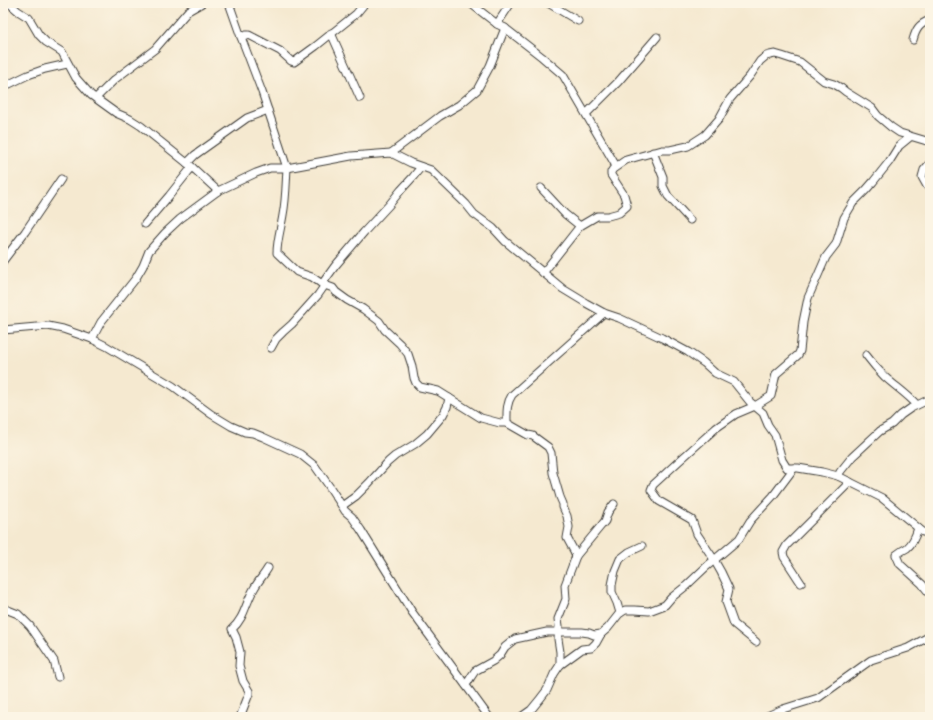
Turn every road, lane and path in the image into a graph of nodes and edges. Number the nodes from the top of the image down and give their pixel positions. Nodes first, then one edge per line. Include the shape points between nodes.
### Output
1 (9, 3) edge
2 (202, 3) edge
3 (229, 3) edge
4 (365, 3) edge
5 (470, 3) edge
6 (511, 3) edge
7 (548, 3) edge
8 (930, 20) edge
9 (578, 21) dead end
10 (497, 24) junction
11 (505, 28) junction
12 (331, 33) junction
13 (241, 37) junction
14 (657, 37) dead end
15 (913, 40) dead end
16 (67, 64) junction
17 (3, 87) edge
18 (96, 98) junction
19 (360, 98) dead end
20 (268, 110) junction
21 (586, 114) junction
22 (910, 136) junction
23 (930, 142) edge
24 (653, 152) junction
25 (390, 153) junction
26 (930, 163) edge
27 (189, 165) junction
28 (616, 166) junction
29 (421, 167) junction
30 (287, 168) junction
31 (61, 179) dead end
32 (927, 186) dead end
33 (540, 188) dead end
34 (218, 191) junction
35 (690, 220) dead end
36 (145, 224) dead end
37 (580, 226) junction
38 (3, 261) edge
39 (543, 273) junction
40 (323, 284) junction
41 (604, 313) junction
42 (3, 330) edge
43 (92, 339) junction
44 (271, 348) dead end
45 (866, 355) dead end
46 (449, 398) junction
47 (930, 399) edge
48 (755, 406) junction
49 (917, 406) junction
50 (507, 423) junction
51 (794, 468) junction
52 (838, 476) junction
53 (850, 482) junction
54 (614, 504) dead end
55 (342, 506) junction
56 (918, 528) junction
57 (930, 533) edge
58 (642, 546) dead end
59 (576, 556) junction
60 (714, 560) junction
61 (268, 568) dead end
62 (801, 583) dead end
63 (930, 594) edge
64 (3, 608) edge
65 (620, 613) junction
66 (559, 632) junction
67 (601, 634) junction
68 (930, 636) edge
69 (756, 642) dead end
70 (560, 665) junction
71 (58, 677) dead end
72 (466, 685) junction
73 (240, 717) edge
74 (489, 717) edge
75 (521, 717) edge
76 (765, 717) edge

1 - 16 street via 29,18 43,39 62,52
2 - 18 street via 188,11 155,49 114,80
3 - 13 street
4 - 12 street via 356,14
5 - 10 street
6 - 10 street
7 - 9 street
8 - 15 street via 922,23
10 - 11 street
11 - 21 street via 563,75
11 - 25 street via 477,90
12 - 13 street via 294,62 280,51 249,35
12 - 19 street
13 - 20 street
14 - 21 street
16 - 17 street via 28,75
16 - 18 street via 76,78
18 - 27 street via 116,113 141,126
20 - 27 street via 247,118 195,155
20 - 30 street
21 - 28 street
22 - 23 street
22 - 24 street via 891,127 872,108 842,88 824,81 800,62 775,54 760,61 705,135 688,146
22 - 48 street via 853,203 844,218 836,244 826,258 808,298 800,351 776,374 772,396
24 - 28 street via 626,160
24 - 35 street via 668,196
25 - 29 street
25 - 30 street via 351,156
26 - 32 street via 922,177
27 - 34 street
27 - 36 street via 169,196
28 - 37 street via 611,175 624,195 627,206 619,213 597,216
29 - 39 street via 431,170 474,214
29 - 40 street via 335,266
30 - 34 street via 270,168
30 - 40 street via 286,198 277,252 297,272
31 - 38 street
33 - 37 street
34 - 43 street via 180,219 149,251 136,278 101,322
37 - 39 street
39 - 41 street via 563,289
40 - 44 street via 318,295 276,339
40 - 46 street via 333,288 379,321 408,354 414,378 420,387 438,391
41 - 48 street via 688,352 715,373 734,382
41 - 50 street via 512,395 507,405
42 - 43 street via 48,326 63,328
43 - 55 street via 172,386 231,426 300,454 315,466
45 - 49 street via 885,377
46 - 50 street via 481,418
46 - 55 street via 443,415 427,434 395,456 356,496
47 - 49 street
48 - 51 street via 763,413 775,435 786,468
48 - 60 street via 736,414 716,428 653,485 652,490 659,501 692,520 697,534
49 - 52 street via 880,431 852,457
50 - 59 street via 533,436 550,449 553,473 567,516 568,538
51 - 52 street
51 - 60 street via 750,521 739,539
52 - 53 street
53 - 56 street via 882,498
53 - 62 street via 783,552
54 - 59 street via 605,521
55 - 72 street via 361,530 412,612
56 - 57 street
56 - 63 street via 909,547 896,555 900,564
58 - 65 street via 620,559 615,571 612,592
59 - 66 street via 565,585 566,599 558,619
60 - 65 street via 665,605 649,611 625,610
60 - 69 street via 729,589 726,602 734,624
61 - 73 street via 232,629 240,652 239,666 243,681 249,691
64 - 71 street via 18,614 30,626 54,661
65 - 67 street
66 - 67 street
66 - 70 street
66 - 72 street via 515,639 493,661 476,671
67 - 70 street via 591,648 582,649
68 - 76 street via 908,648 871,660 818,698
70 - 75 street via 540,700
72 - 74 street

